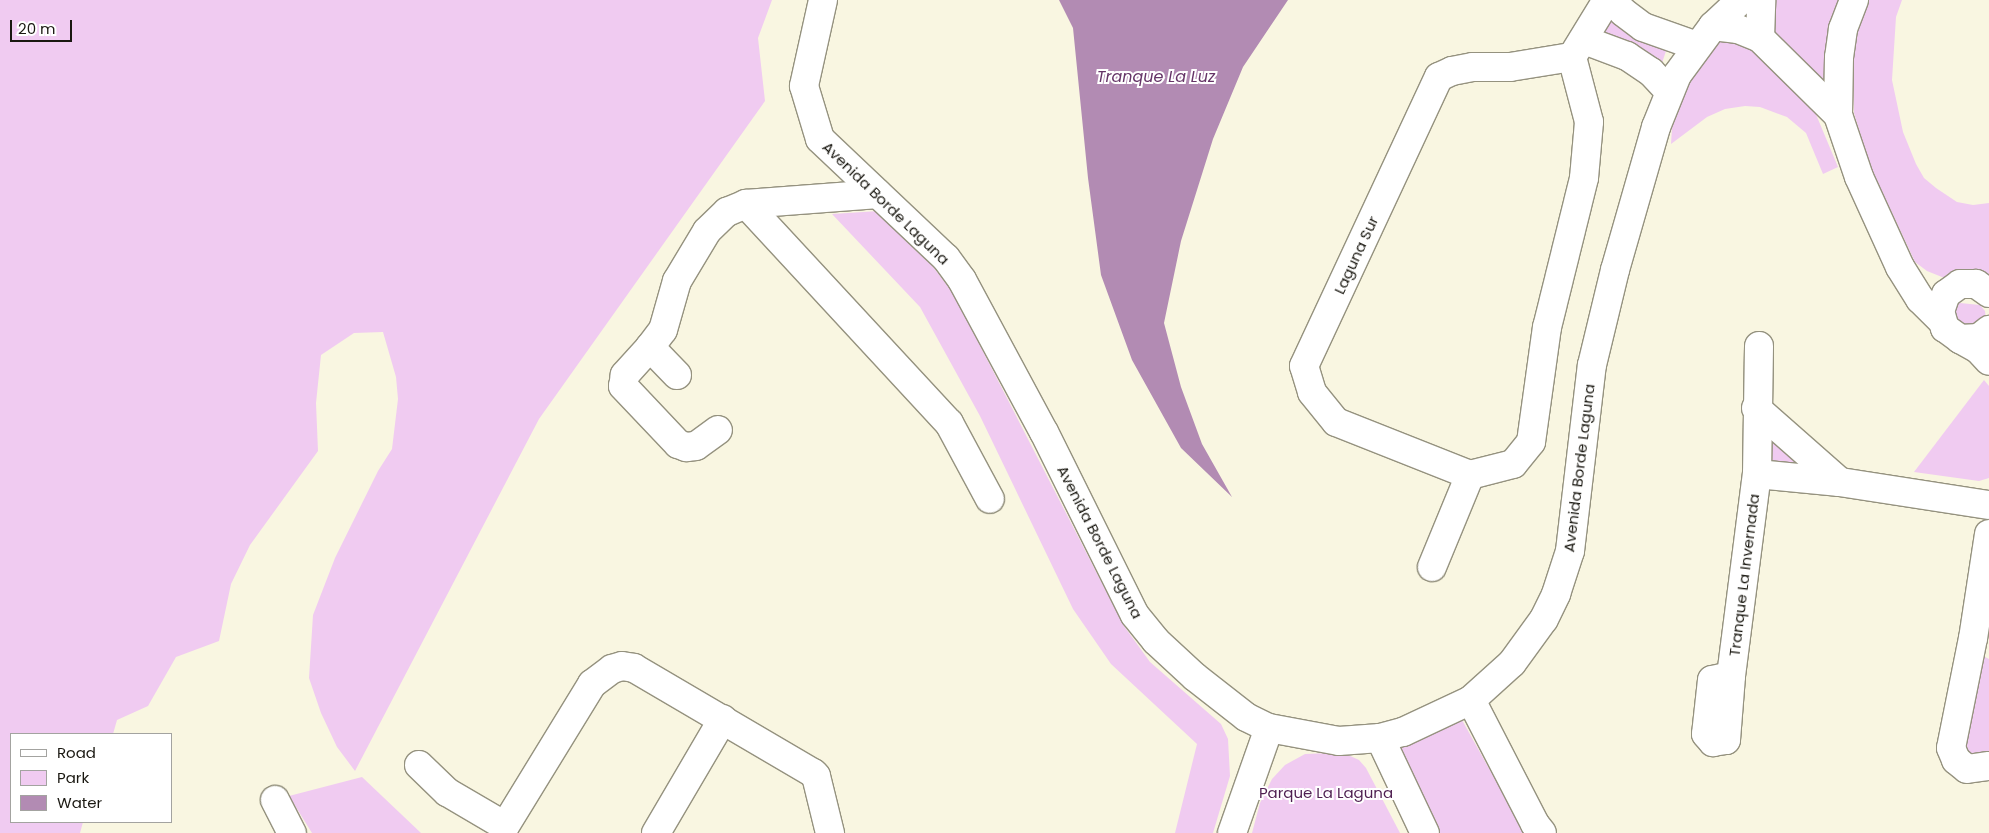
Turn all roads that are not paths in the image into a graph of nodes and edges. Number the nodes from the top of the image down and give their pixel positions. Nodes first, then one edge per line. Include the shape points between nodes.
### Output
1 (823, 0) edge
2 (1608, 0) edge
3 (1612, 0) edge
4 (1741, 0) edge
5 (1761, 0) edge
6 (1854, 0) edge
7 (1705, 36) junction
8 (1760, 38) junction
9 (1578, 48) junction
10 (1669, 91) junction
11 (1838, 115) junction
12 (878, 194) junction
13 (746, 204) junction
14 (1900, 267) junction
15 (1953, 288) junction
16 (1987, 289) edge
17 (1941, 320) junction
18 (1989, 330) edge
19 (1960, 339) junction
20 (1759, 346) dead end
21 (650, 347) junction
22 (1989, 360) edge
23 (677, 375) dead end
24 (1756, 408) junction
25 (718, 430) dead end
26 (1470, 474) junction
27 (1757, 474) junction
28 (1840, 482) junction
29 (990, 499) dead end
30 (1989, 505) edge
31 (1989, 534) edge
32 (1432, 567) dead end
33 (1981, 646) edge
34 (1731, 676) dead end
35 (1222, 698) junction
36 (1471, 700) junction
37 (723, 720) junction
38 (1269, 728) junction
39 (1316, 738) junction
40 (1380, 738) junction
41 (419, 765) dead end
42 (1989, 766) edge
43 (1250, 779) junction
44 (275, 800) dead end
45 (292, 833) edge
46 (656, 833) edge
47 (830, 833) edge
48 (1232, 833) edge
49 (1425, 833) edge
50 (1542, 833) edge

1 - 12 street, Avenida Borde Laguna via 804,86 820,139
2 - 9 street
3 - 7 street via 1643,27
4 - 7 street, Avenida Borde Laguna
5 - 8 street
6 - 11 street via 1843,29 1839,57
7 - 8 street via 1738,29
7 - 10 street, Avenida Borde Laguna
8 - 11 street
9 - 10 street via 1627,56 1651,72
9 - 26 street via 1589,122 1584,178 1547,327 1531,442 1514,464
9 - 26 street, Laguna Sur via 1510,68 1472,67 1438,77 1304,366 1312,392 1336,422
10 - 36 street, Avenida Borde Laguna via 1632,209 1592,365 1574,529 1564,573 1544,619 1529,642 1493,682
11 - 14 street via 1859,177
12 - 13 street
12 - 35 street, Avenida Borde Laguna via 946,258 972,296 1136,615 1156,641 1195,678
13 - 21 street via 727,212 707,232 678,281 663,330
13 - 29 street via 949,423
14 - 15 street via 1914,278
14 - 17 street via 1920,299
15 - 16 street via 1968,283
15 - 17 street via 1941,302
17 - 19 street via 1945,328
18 - 19 street via 1979,338
19 - 22 street
20 - 24 street, Tranque La Invernada
21 - 23 street
21 - 25 street via 624,374 623,386 678,444 696,446
24 - 27 street, Tranque La Invernada
24 - 28 street
26 - 32 street
27 - 28 street, Tranque La Invernada
27 - 34 street, Tranque La Invernada
28 - 30 street, Tranque La Invernada
31 - 33 street
33 - 42 street via 1951,748 1956,760 1967,769
35 - 38 street, Avenida Borde Laguna
35 - 43 street via 1246,743
36 - 40 street, Avenida Borde Laguna via 1403,732
36 - 50 street
37 - 41 street via 634,668 622,666 612,669 592,684 505,826 447,792
37 - 46 street
37 - 47 street via 816,776
38 - 39 street, Avenida Borde Laguna
38 - 43 street
39 - 40 street, Avenida Borde Laguna via 1339,741
39 - 43 street via 1284,748
40 - 49 street
43 - 48 street
44 - 45 street

